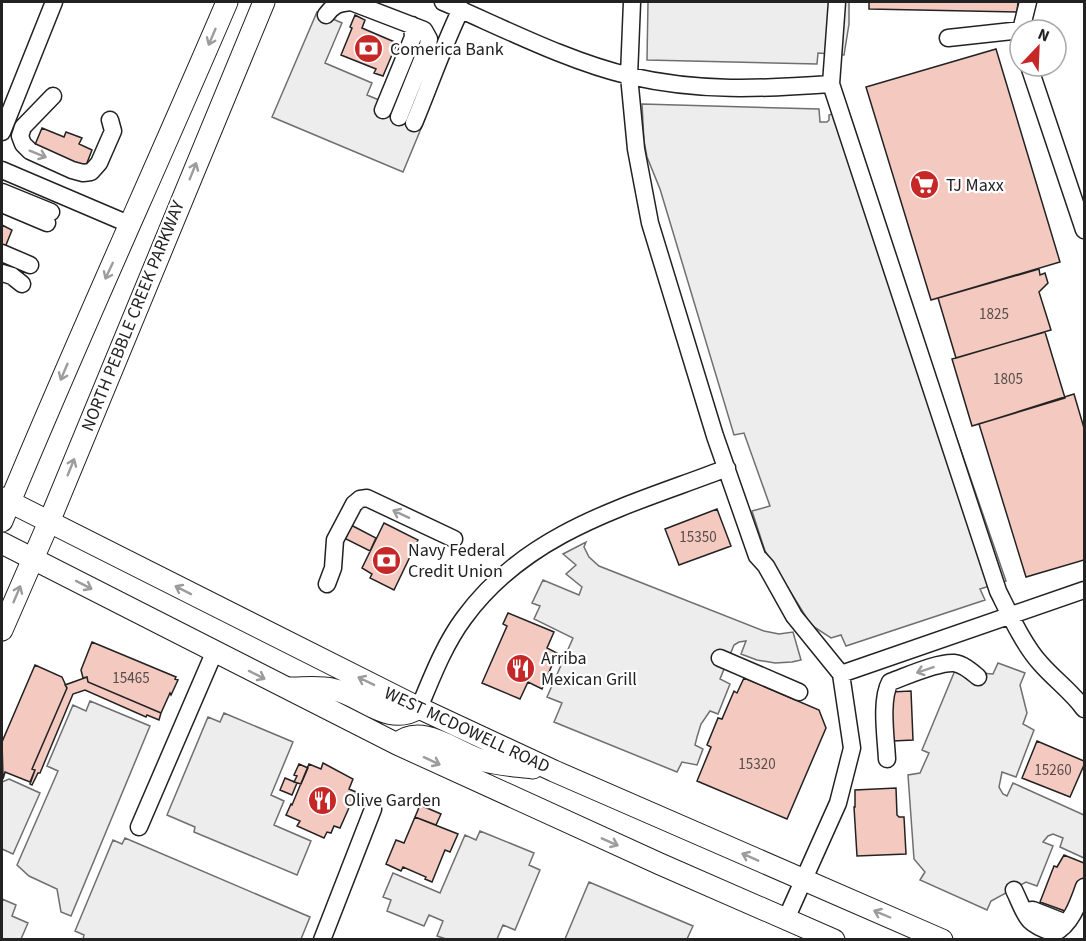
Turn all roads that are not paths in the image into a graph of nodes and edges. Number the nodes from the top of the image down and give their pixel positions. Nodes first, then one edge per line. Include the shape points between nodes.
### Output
1 (54, 2) edge
2 (227, 2) edge
3 (264, 2) edge
4 (443, 2) edge
5 (632, 2) edge
6 (837, 2) edge
7 (1028, 2) edge
8 (461, 9) junction
9 (326, 15) dead end
10 (1025, 18) edge
11 (412, 25) junction
12 (1008, 32) edge
13 (948, 38) dead end
14 (629, 76) junction
15 (1033, 78) edge
16 (831, 84) junction
17 (53, 96) dead end
18 (392, 114) junction
19 (110, 120) dead end
20 (2, 132) edge
21 (2, 170) edge
22 (2, 192) edge
23 (2, 204) edge
24 (131, 225) junction
25 (1084, 230) edge
26 (2, 253) edge
27 (30, 265) dead end
28 (2, 273) edge
29 (22, 284) dead end
30 (727, 468) junction
31 (4, 507) edge
32 (49, 522) junction
33 (454, 539) dead end
34 (2, 543) edge
35 (32, 558) junction
36 (327, 584) dead end
37 (1084, 590) edge
38 (1010, 617) junction
39 (2, 630) edge
40 (214, 653) junction
41 (720, 658) dead end
42 (841, 674) junction
43 (978, 677) dead end
44 (283, 688) junction
45 (799, 692) dead end
46 (419, 708) junction
47 (1084, 709) edge
48 (397, 744) junction
49 (887, 759) dead end
50 (554, 771) junction
51 (373, 809) dead end
52 (139, 827) dead end
53 (804, 880) junction
54 (1084, 887) edge
55 (1014, 890) dead end
56 (786, 919) junction
57 (322, 939) edge
58 (834, 939) edge
59 (942, 939) edge

1 - 20 lane
2 -> 24 main road, NORTH PEBBLE CREEK PARKWAY
32 -> 3 main road, NORTH PEBBLE CREEK PARKWAY
4 - 8 lane
5 - 14 lane
6 - 16 lane
7 - 10 lane
8 - 14 lane via 570,56
8 - 18 lane via 442,58
9 - 11 lane via 331,7 351,2
11 - 18 lane via 405,34
11 - 18 lane via 427,34 428,45
12 - 13 lane
14 - 16 lane via 689,86 754,89
14 - 30 lane via 636,149 650,223
15 - 25 lane
16 - 38 lane via 998,591
17 -> 19 lane via 23,127 20,136 30,151 72,170 91,172 99,163 113,131
21 - 24 lane
22 - 23 lane via 49,218
24 -> 31 main road, NORTH PEBBLE CREEK PARKWAY
26 - 27 lane
28 - 29 lane
30 - 42 lane via 757,556 794,616
30 - 46 lane via 572,528 508,570 455,630
31 - 32 main road, WEST MCDOWELL ROAD
32 - 35 main road, NORTH PEBBLE CREEK PARKWAY
46 -> 32 main road, WEST MCDOWELL ROAD
33 -> 36 lane via 368,498 360,499 335,540 333,568
34 - 35 main road
39 -> 35 main road, NORTH PEBBLE CREEK PARKWAY
35 -> 40 main road
37 - 38 lane
38 - 42 lane
38 - 47 lane via 1040,664 1074,694
40 -> 44 main road
40 - 52 lane
41 - 45 lane
42 - 53 lane via 852,748 838,803
43 -> 49 lane via 956,663 945,663 890,682 885,701
44 - 46 main road via 333,689 393,715
44 - 48 main road
46 - 50 main road, WEST MCDOWELL ROAD
48 - 50 main road via 404,738 425,736 484,761
48 -> 56 main road
53 -> 50 main road, WEST MCDOWELL ROAD
51 - 57 lane
53 - 56 lane
59 -> 53 main road, WEST MCDOWELL ROAD
54 - 55 lane via 1074,912 1054,933 1028,921
56 - 58 main road

